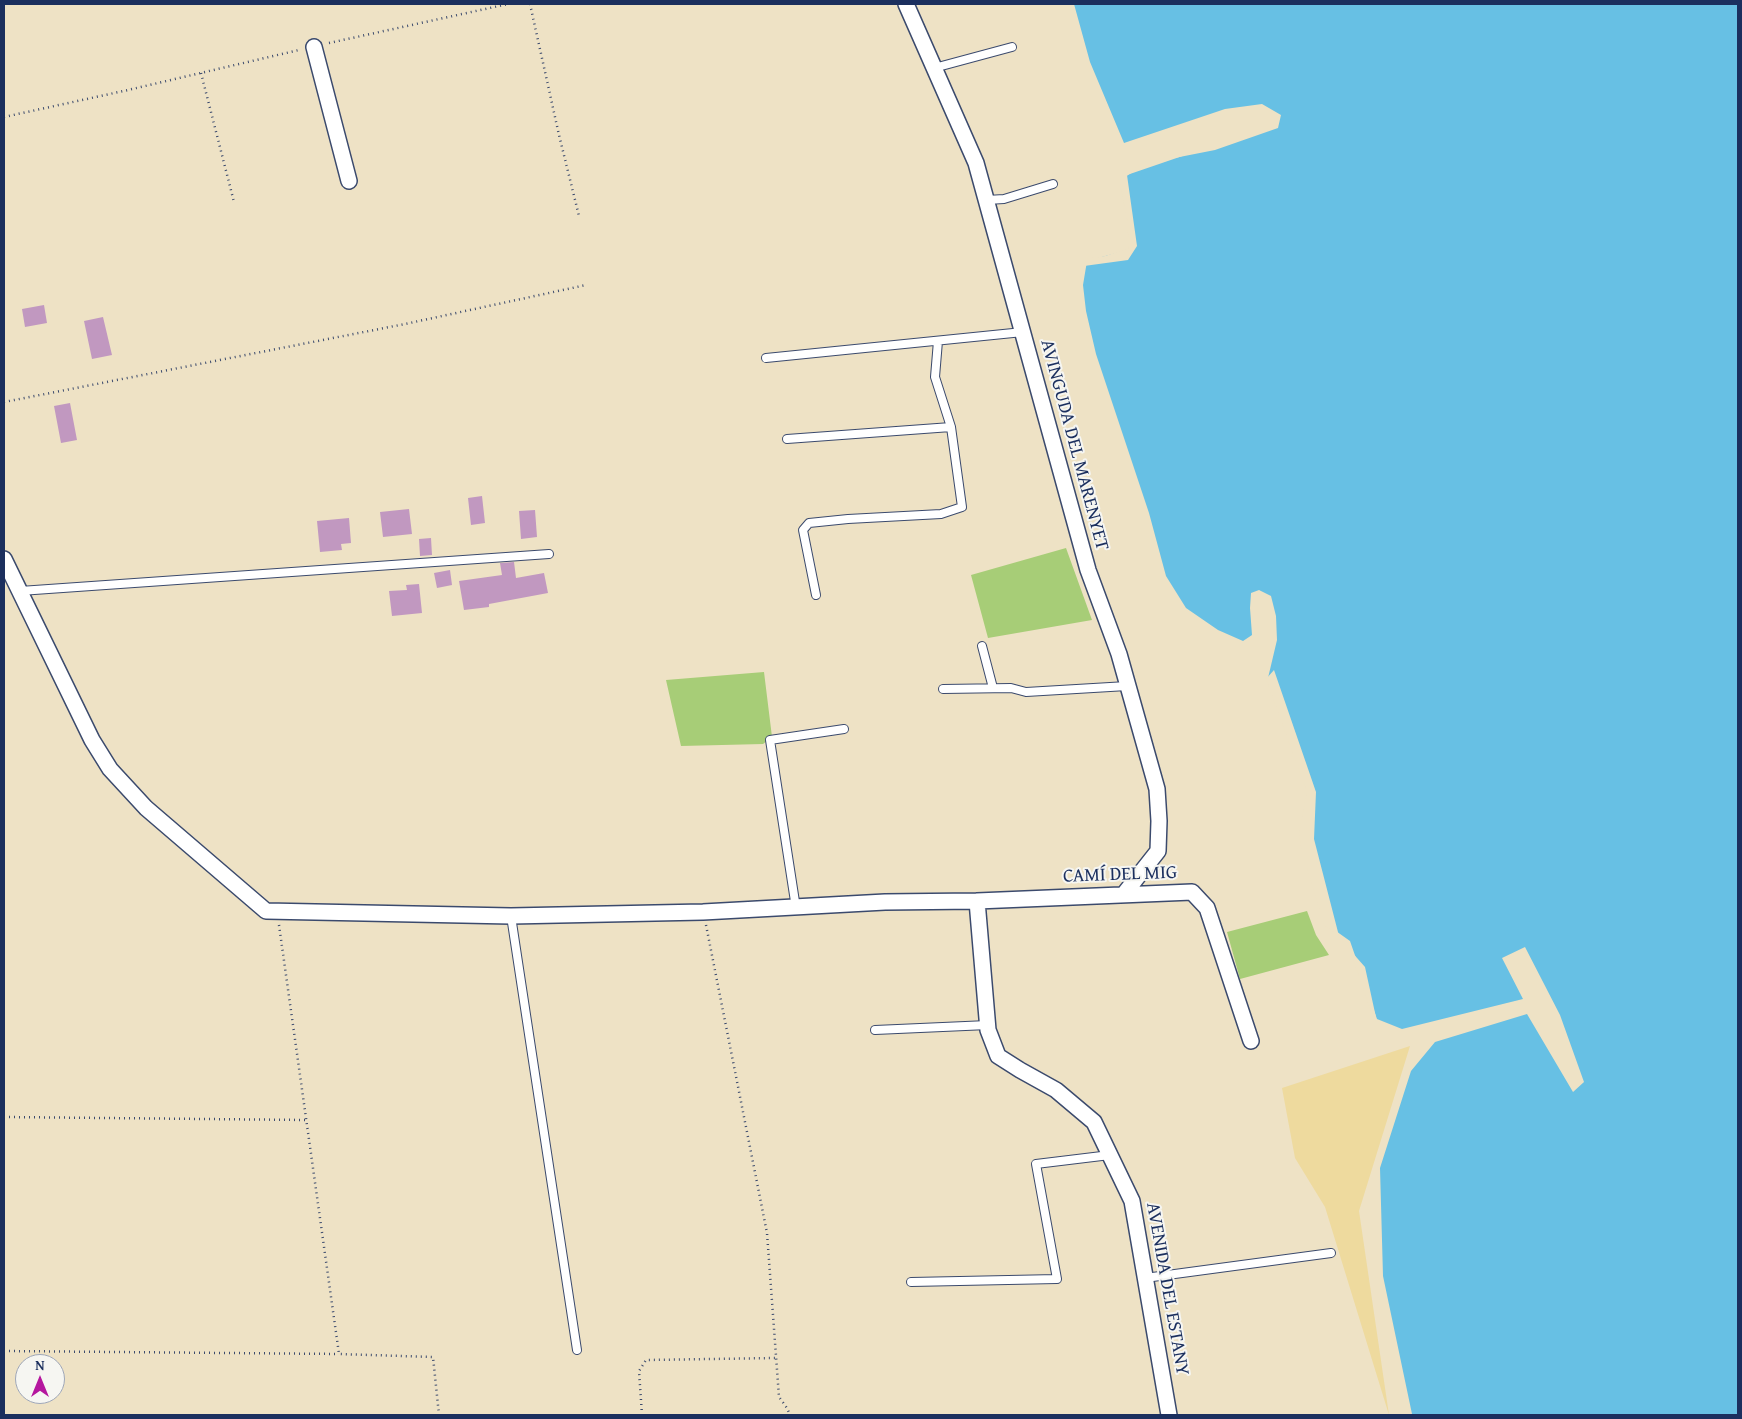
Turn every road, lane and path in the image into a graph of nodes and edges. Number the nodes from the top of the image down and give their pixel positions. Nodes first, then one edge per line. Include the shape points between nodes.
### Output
1 (508, 4) edge
2 (530, 4) edge
3 (906, 4) edge
4 (314, 47) junction
5 (1012, 47) dead end
6 (934, 68) junction
7 (201, 73) junction
8 (4, 118) edge
9 (349, 181) dead end
10 (1053, 184) dead end
11 (987, 200) junction
12 (234, 202) dead end
13 (579, 216) dead end
14 (586, 285) dead end
15 (1023, 332) junction
16 (938, 341) junction
17 (766, 358) dead end
18 (4, 402) edge
19 (951, 428) junction
20 (787, 439) dead end
21 (549, 554) dead end
22 (4, 559) edge
23 (20, 591) junction
24 (816, 595) dead end
25 (982, 646) dead end
26 (1127, 686) junction
27 (993, 688) junction
28 (943, 689) dead end
29 (844, 729) dead end
30 (1124, 894) junction
31 (977, 901) junction
32 (796, 908) junction
33 (277, 912) junction
34 (703, 912) junction
35 (512, 916) junction
36 (988, 1025) junction
37 (874, 1030) dead end
38 (1251, 1041) dead end
39 (4, 1117) edge
40 (306, 1120) junction
41 (1110, 1155) junction
42 (1330, 1253) dead end
43 (1145, 1278) junction
44 (911, 1282) dead end
45 (577, 1350) dead end
46 (4, 1351) edge
47 (340, 1354) junction
48 (776, 1358) junction
49 (439, 1415) edge
50 (642, 1415) edge
51 (790, 1415) edge
52 (1169, 1415) edge

1 - 4 path
2 - 13 path
3 - 6 street, AVINGUDA DEL MARENYET
4 - 7 path
4 - 9 street
5 - 6 lane
6 - 11 street, AVINGUDA DEL MARENYET via 976,163
7 - 8 path
7 - 12 path
10 - 11 lane via 1004,199
11 - 15 street, AVINGUDA DEL MARENYET
14 - 18 path via 405,324
15 - 16 lane
15 - 26 street, AVINGUDA DEL MARENYET via 1088,570 1119,654
16 - 17 lane
16 - 19 lane via 935,376
19 - 20 lane
19 - 24 lane via 962,508 941,514 810,523 803,530
21 - 23 lane
22 - 23 street
23 - 33 street via 92,740 110,769 146,808 266,911
25 - 27 lane
26 - 27 lane via 1026,692
26 - 30 street, AVINGUDA DEL MARENYET via 1157,789 1159,821 1158,851
27 - 28 lane
29 - 32 lane via 770,740
30 - 31 street, CAMÍ DEL MIG
30 - 38 street, CAMÍ DEL MIG via 1192,892 1207,908
31 - 32 street, CAMÍ DEL MIG via 885,902
31 - 36 street, AVENIDA DEL ESTANY
32 - 34 street, CAMÍ DEL MIG
33 - 35 street, CAMÍ DEL MIG
33 - 40 path
34 - 35 street, CAMÍ DEL MIG
34 - 48 path via 767,1232
35 - 45 lane
36 - 37 lane
36 - 41 street, AVENIDA DEL ESTANY via 998,1056 1056,1090 1094,1122
39 - 40 path
40 - 47 path
41 - 43 street, AVENIDA DEL ESTANY via 1132,1201
41 - 44 lane via 1036,1164 1057,1279
42 - 43 lane
43 - 52 street, AVENIDA DEL ESTANY
46 - 47 path
47 - 49 path via 433,1357
48 - 50 path via 646,1360 639,1371
48 - 51 path via 778,1397

